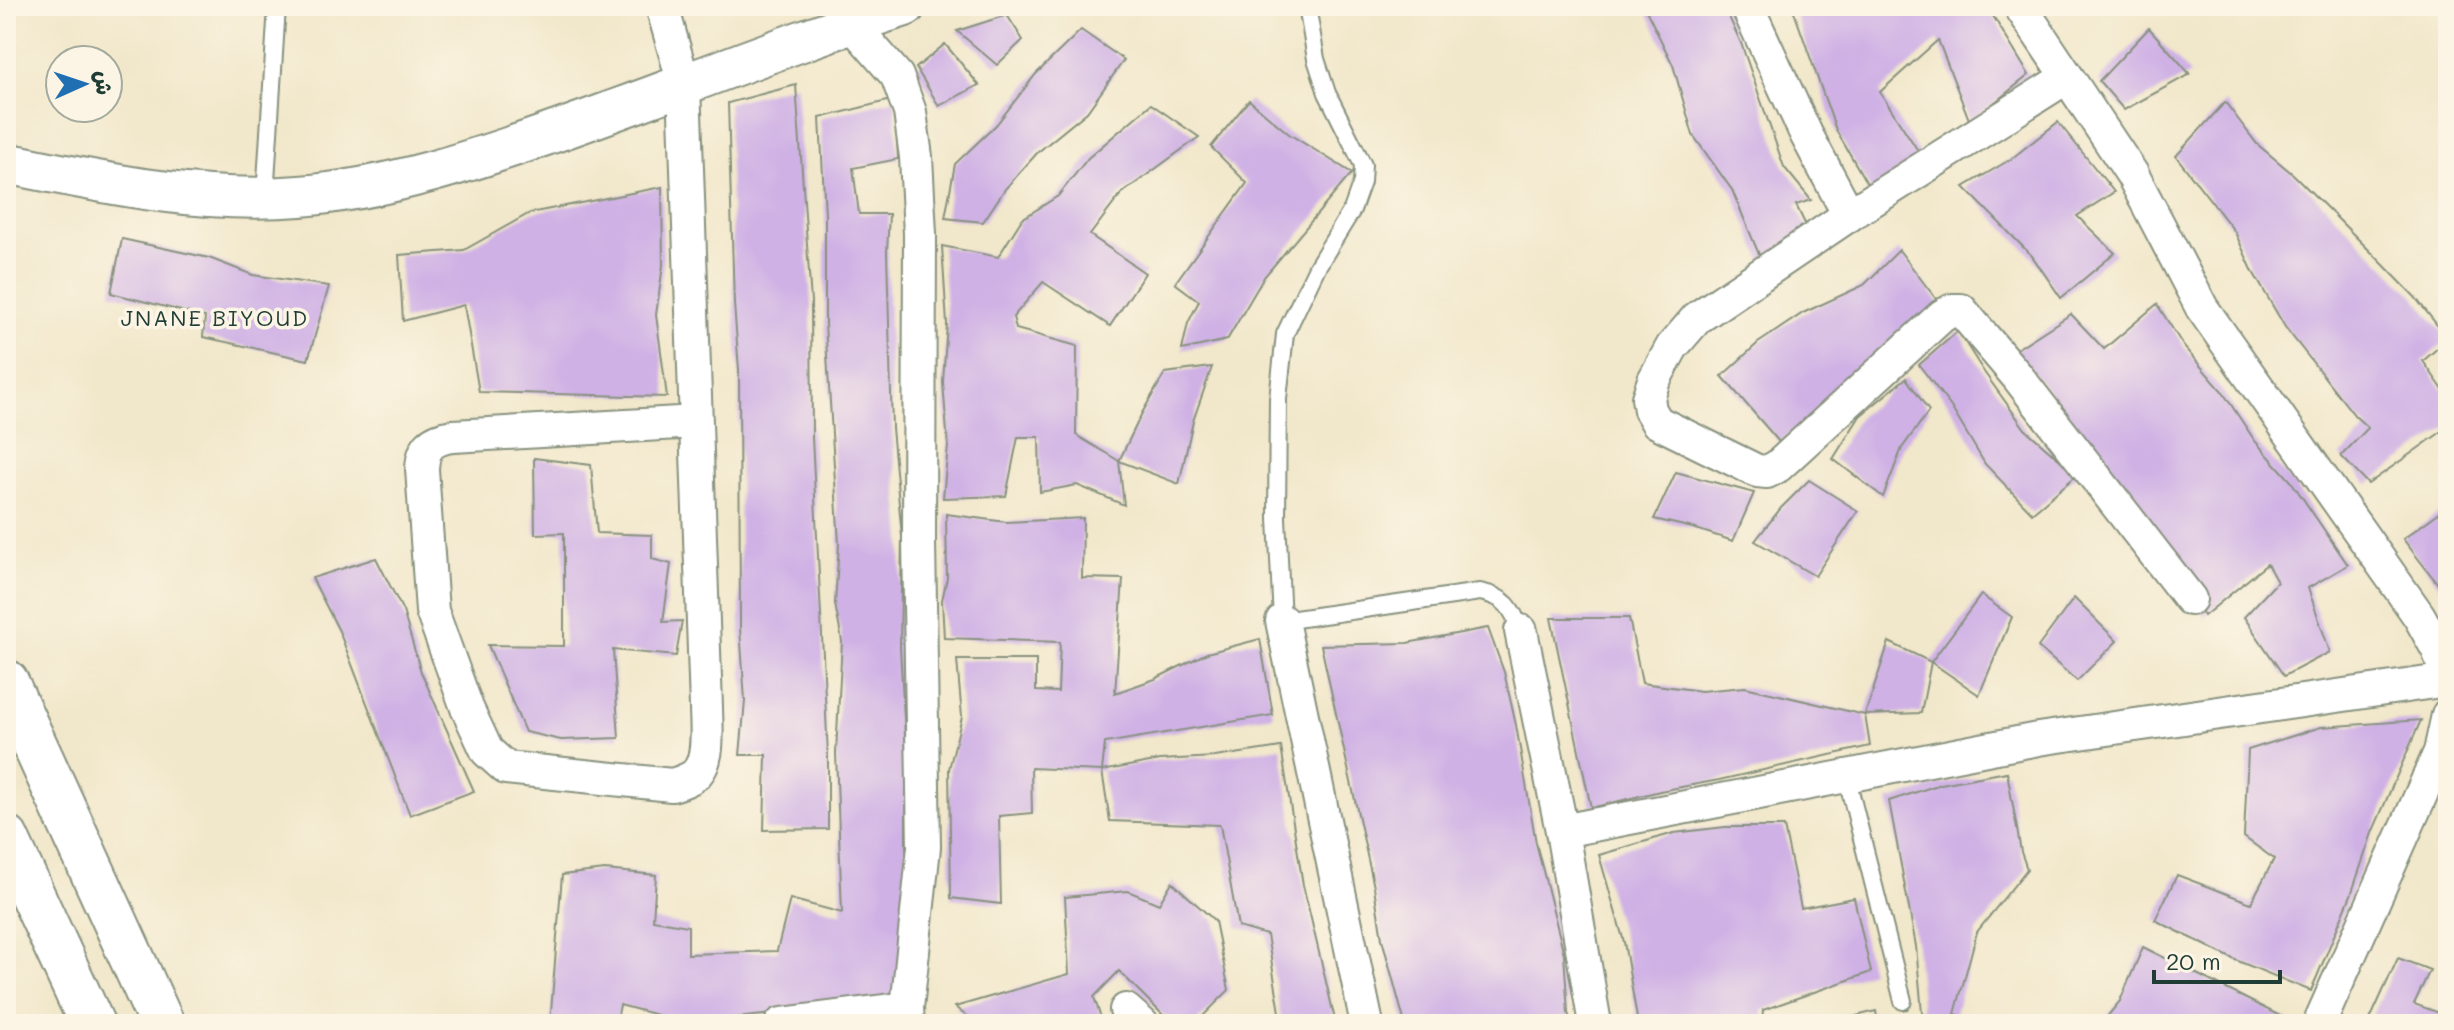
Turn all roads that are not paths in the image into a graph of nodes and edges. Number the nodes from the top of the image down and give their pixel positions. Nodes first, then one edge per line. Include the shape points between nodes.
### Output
1 (277, 6) edge
2 (662, 6) edge
3 (905, 6) edge
4 (1307, 6) edge
5 (1747, 6) edge
6 (2020, 6) edge
7 (851, 23) junction
8 (2067, 77) junction
9 (684, 84) junction
10 (6, 163) edge
11 (265, 197) junction
12 (1849, 215) junction
13 (696, 422) junction
14 (2190, 599) dead end
15 (1282, 621) junction
16 (1521, 631) joint
17 (2448, 678) edge
18 (6, 682) edge
19 (2448, 715) edge
20 (1846, 775) junction
21 (1562, 831) junction
22 (6, 838) edge
23 (1903, 1001) dead end
24 (907, 1016) edge
25 (92, 1024) edge
26 (162, 1024) edge
27 (781, 1024) edge
28 (1367, 1024) edge
29 (1595, 1024) edge
30 (2319, 1024) edge

1 - 11 lane
2 - 9 street
3 - 7 street
4 - 15 lane via 1327,93 1363,165 1352,210 1285,334 1278,399
5 - 12 street
6 - 8 street
7 - 9 street
7 - 24 street via 897,76 910,112 916,157 925,819
8 - 12 street
8 - 17 street via 2132,174 2202,308 2419,616
9 - 11 street via 483,157 358,187
9 - 13 street
10 - 11 street via 181,195
12 - 14 street via 1697,318 1672,347 1654,380 1648,398 1657,422 1767,472 1942,316 1961,310
13 - 13 street via 453,436 428,445 422,469 432,611 487,751 506,768 662,785 693,778 701,768 706,718
15 - 16 lane via 1480,592 1504,600
15 - 28 street
16 - 21 street
17 - 20 street via 2038,739
18 - 26 main road
19 - 30 street via 2440,752
20 - 21 street
20 - 23 lane
21 - 29 street
22 - 25 main road
24 - 27 street

